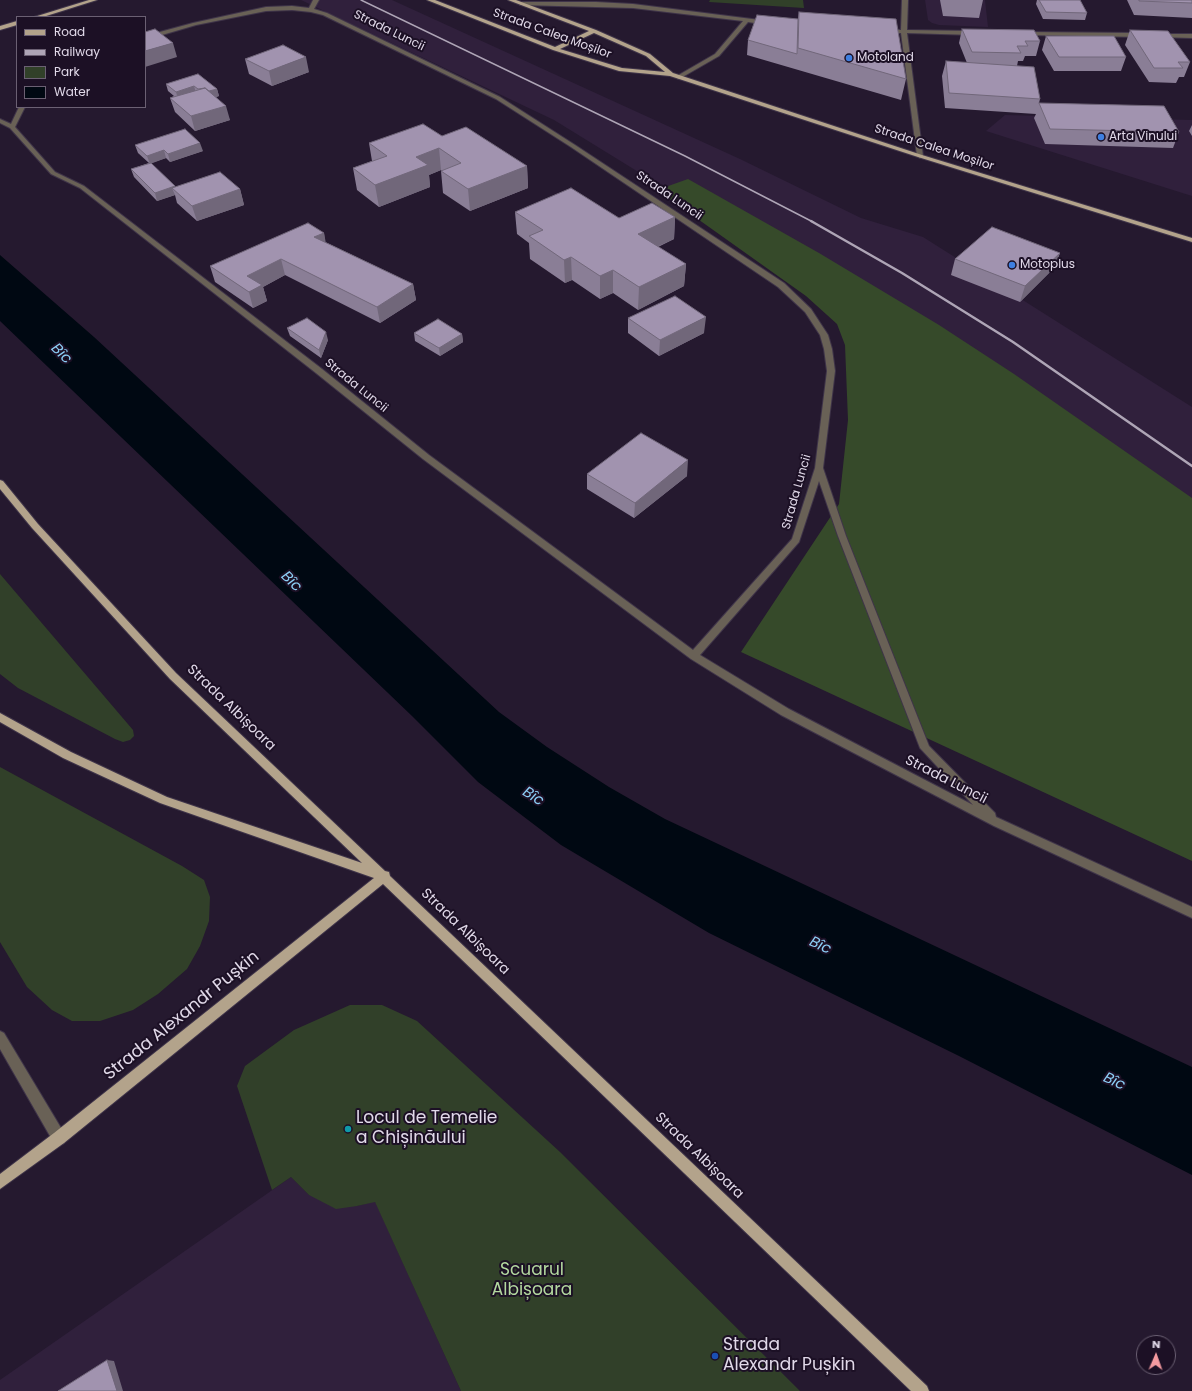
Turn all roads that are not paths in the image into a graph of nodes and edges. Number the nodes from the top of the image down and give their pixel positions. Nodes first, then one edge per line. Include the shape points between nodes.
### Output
1 (94, 0) edge
2 (316, 0) edge
3 (430, 0) edge
4 (511, 0) edge
5 (905, 0) edge
6 (522, 4) junction
7 (311, 10) junction
8 (40, 16) edge
9 (746, 21) junction
10 (16, 23) edge
11 (775, 24) edge
12 (0, 28) edge
13 (594, 31) junction
14 (881, 31) edge
15 (904, 33) junction
16 (984, 34) edge
17 (1016, 34) edge
18 (1148, 36) edge
19 (1155, 36) edge
20 (1192, 36) edge
21 (146, 38) edge
22 (555, 49) junction
23 (671, 74) junction
24 (680, 77) junction
25 (22, 108) edge
26 (0, 121) edge
27 (12, 127) junction
28 (920, 156) junction
29 (1192, 240) edge
30 (819, 468) junction
31 (0, 483) edge
32 (694, 656) junction
33 (0, 717) edge
34 (998, 823) junction
35 (385, 876) junction
36 (1192, 913) edge
37 (0, 1037) edge
38 (59, 1138) junction
39 (0, 1182) edge
40 (922, 1391) edge

1 - 8 main road
2 - 7 street
3 - 22 main road, Strada Calea Moșilor
4 - 6 main road, Strada Calea Moșilor
5 - 15 street
6 - 9 street via 633,6
6 - 13 main road, Strada Calea Moșilor
7 - 21 street, Strada Luncii via 266,9
7 - 30 street, Strada Luncii via 337,19 498,98 781,285 808,311 824,335 828,349 831,371
9 - 11 street
9 - 24 street via 717,55
10 - 12 main road
13 - 22 main road
13 - 23 main road, Strada Calea Moșilor via 648,55
14 - 15 street
15 - 16 street
15 - 28 street
17 - 18 street
19 - 20 street
22 - 23 main road, Strada Calea Moșilor via 621,70
23 - 24 main road, Strada Calea Moșilor
24 - 28 main road, Strada Calea Moșilor
25 - 27 street
26 - 27 street, Strada Luncii
27 - 32 street, Strada Luncii via 53,172 82,187 426,457
28 - 29 main road, Strada Calea Moșilor
30 - 32 street, Strada Luncii via 796,540
30 - 34 street via 842,536 925,748
31 - 35 main road, Strada Albișoara via 35,526 173,676
32 - 34 street, Strada Luncii via 784,712
33 - 35 main road via 67,755 164,800
34 - 36 street, Strada Luncii
35 - 38 main road, Strada Alexandr Pușkin
35 - 40 main road, Strada Albișoara
37 - 38 street
38 - 39 main road, Strada Alexandr Pușkin

